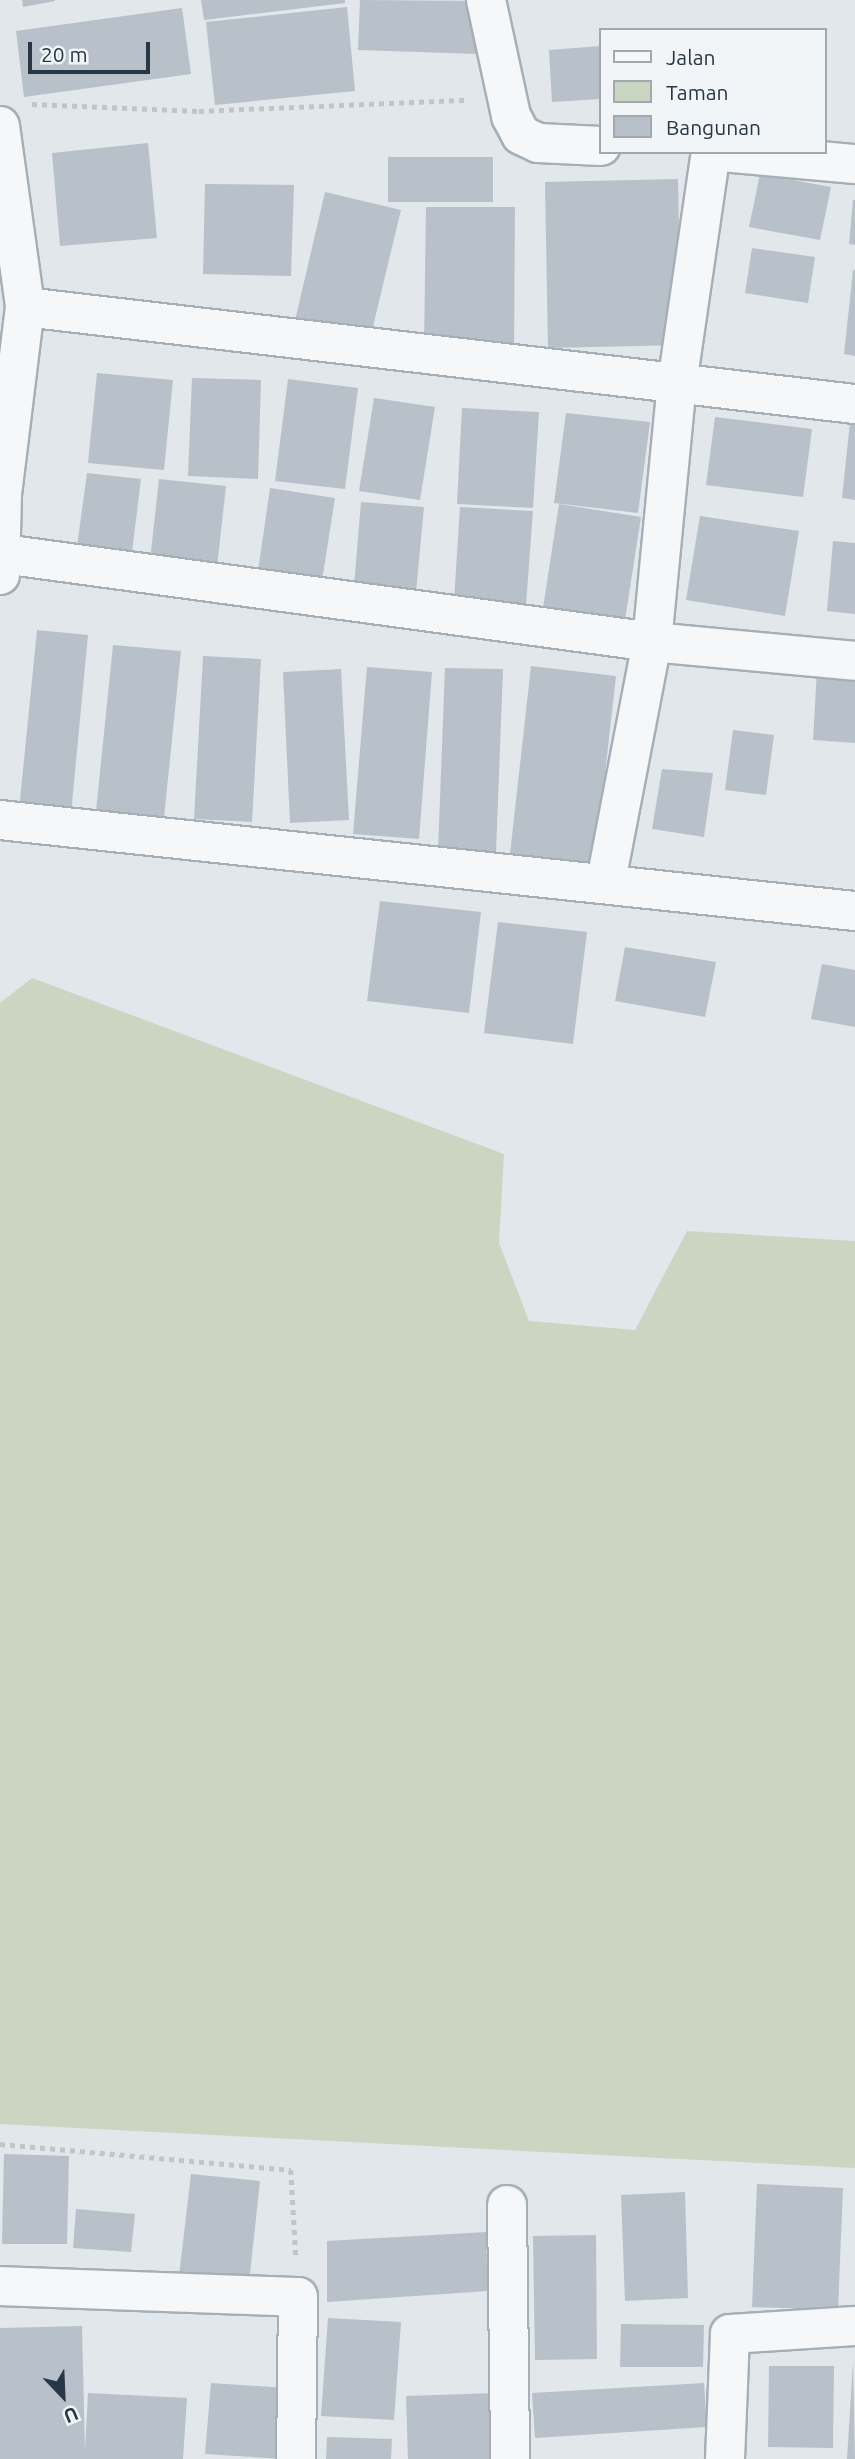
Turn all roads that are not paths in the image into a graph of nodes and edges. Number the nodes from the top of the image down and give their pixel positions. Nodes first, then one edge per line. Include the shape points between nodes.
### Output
1 (486, 0) edge
2 (7, 137) edge
3 (600, 146) edge
4 (711, 154) edge
5 (744, 154) edge
6 (855, 164) edge
7 (25, 307) junction
8 (677, 384) junction
9 (855, 404) edge
10 (1, 494) edge
11 (1, 564) edge
12 (652, 642) junction
13 (855, 661) edge
14 (0, 820) edge
15 (606, 881) junction
16 (855, 911) edge
17 (507, 2205) dead end
18 (0, 2286) edge
19 (855, 2326) edge
20 (296, 2459) edge
21 (510, 2459) edge
22 (725, 2459) edge

1 - 3 street via 516,125 530,140
2 - 7 street
4 - 8 street
5 - 6 street
7 - 8 street
7 - 10 street
8 - 9 street
8 - 12 street
10 - 11 street
11 - 12 street
12 - 13 street
12 - 15 street
14 - 15 street
15 - 16 street
17 - 21 street
18 - 20 street via 298,2297
19 - 22 street via 730,2334

